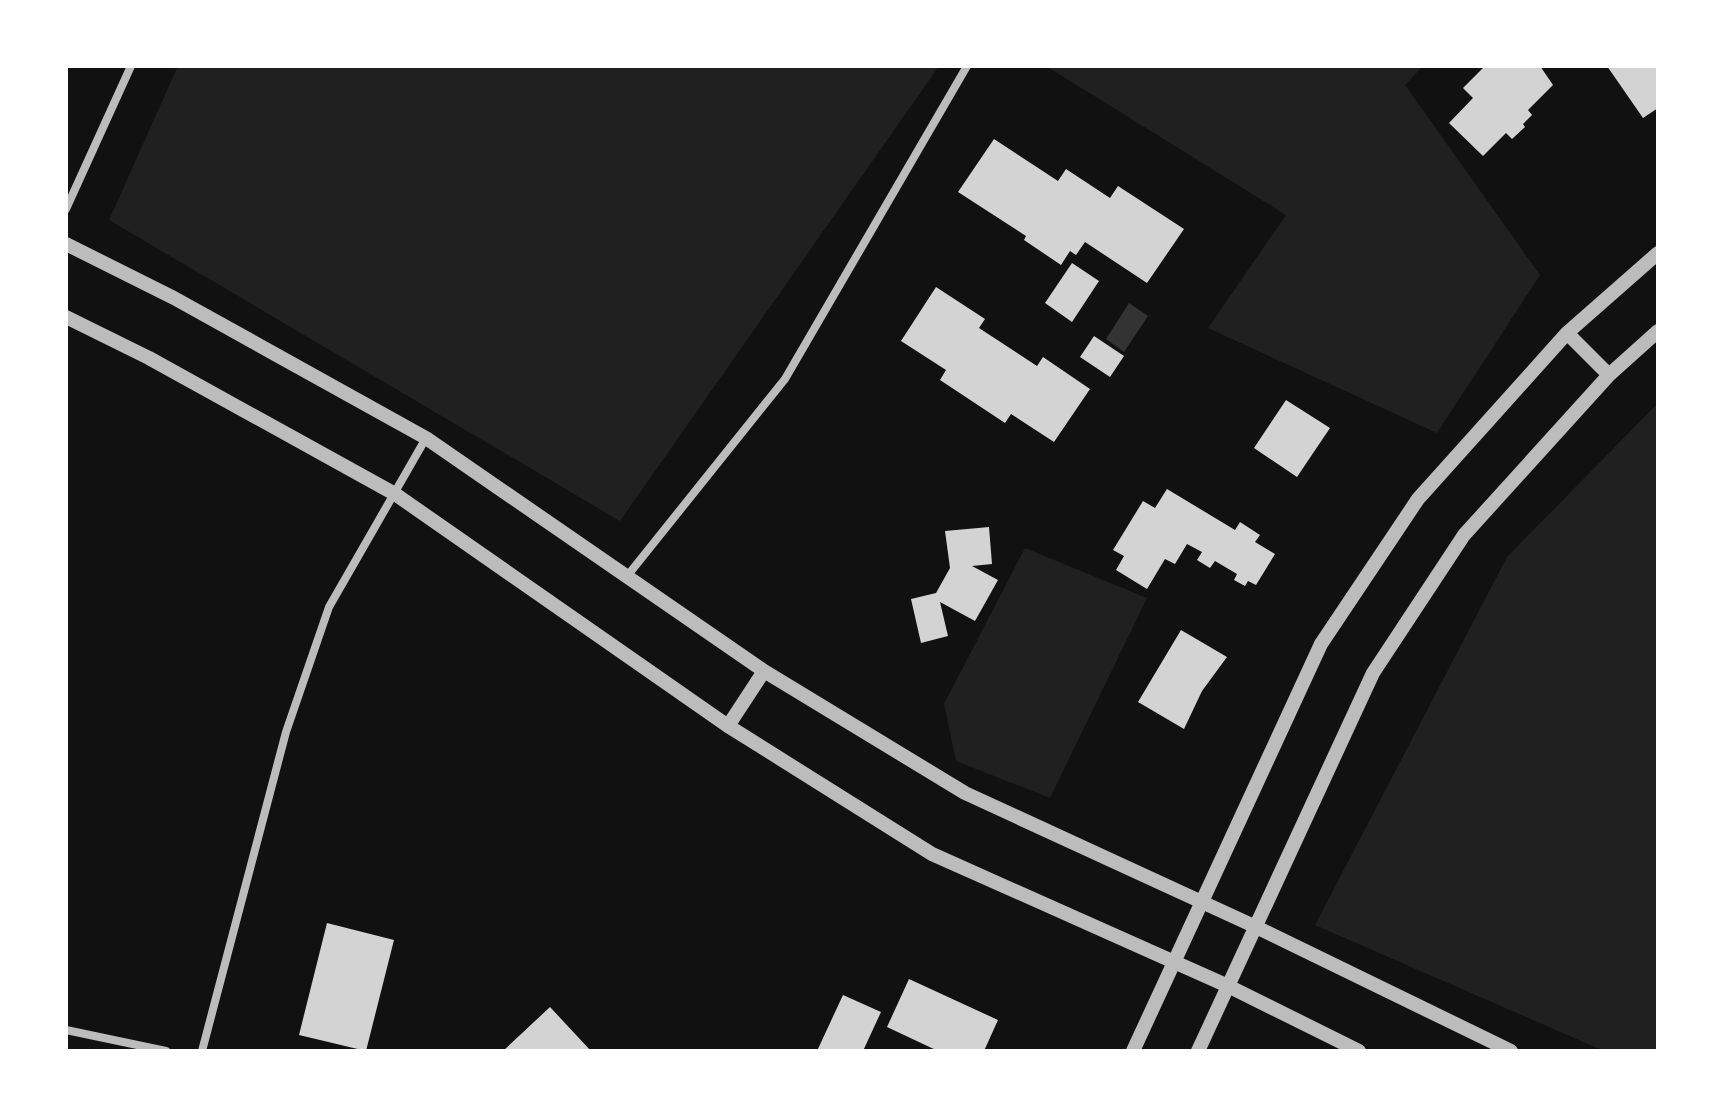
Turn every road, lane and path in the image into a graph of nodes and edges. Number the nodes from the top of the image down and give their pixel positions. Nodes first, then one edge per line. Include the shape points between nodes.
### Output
1 (131, 66) edge
2 (967, 66) edge
3 (66, 209) edge
4 (66, 244) edge
5 (1658, 253) edge
6 (66, 317) edge
7 (1658, 331) edge
8 (1567, 333) junction
9 (1609, 375) junction
10 (426, 438) junction
11 (395, 494) junction
12 (628, 575) junction
13 (764, 671) junction
14 (728, 726) junction
15 (1201, 902) junction
16 (1254, 926) junction
17 (1174, 962) junction
18 (1228, 986) junction
19 (66, 1030) edge
20 (166, 1051) edge
21 (202, 1051) edge
22 (1133, 1051) edge
23 (1198, 1051) edge
24 (1359, 1051) edge
25 (1511, 1051) edge

1 - 3 street
2 - 12 street via 785,379
4 - 10 street
5 - 8 street
6 - 11 street
7 - 9 street
8 - 9 street
8 - 15 street via 1418,499 1321,644
9 - 16 street via 1464,535 1373,673
10 - 11 street
10 - 12 street
11 - 14 street
11 - 21 street via 329,607 286,732
12 - 13 street
13 - 14 street
13 - 15 street via 965,793
14 - 17 street via 932,854
15 - 16 street
15 - 17 street
16 - 18 street
16 - 25 street
17 - 18 street
17 - 22 street
18 - 23 street
18 - 24 street
19 - 20 street

